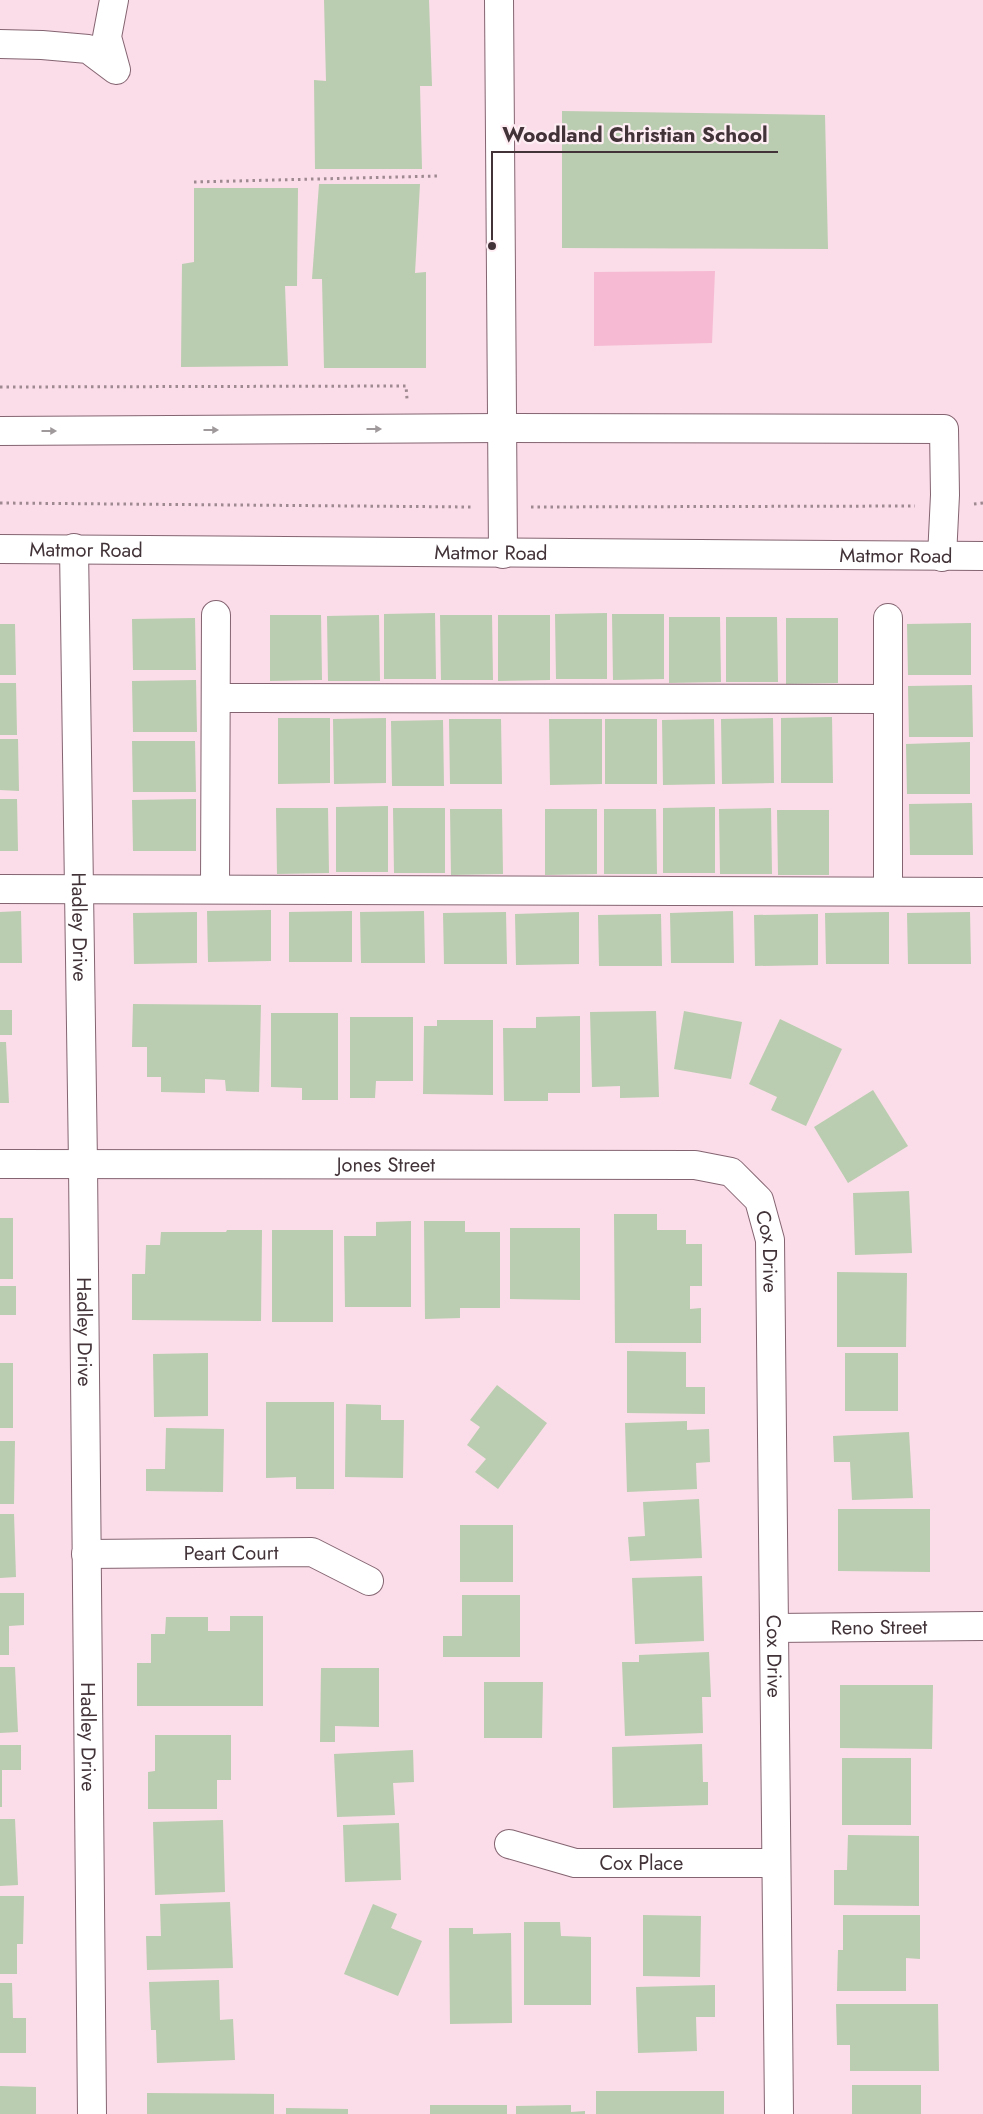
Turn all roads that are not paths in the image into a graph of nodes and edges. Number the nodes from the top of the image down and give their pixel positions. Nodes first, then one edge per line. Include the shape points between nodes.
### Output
1 (114, 0) edge
2 (500, 0) edge
3 (0, 44) edge
4 (501, 428) junction
5 (0, 431) edge
6 (74, 548) junction
7 (0, 549) edge
8 (503, 554) junction
9 (983, 556) edge
10 (942, 557) junction
11 (216, 615) dead end
12 (888, 618) dead end
13 (216, 698) junction
14 (888, 699) junction
15 (79, 888) junction
16 (0, 889) edge
17 (215, 889) junction
18 (888, 891) junction
19 (983, 892) edge
20 (0, 1164) edge
21 (83, 1164) junction
22 (759, 1200) joint
23 (86, 1554) junction
24 (369, 1581) dead end
25 (983, 1626) edge
26 (774, 1628) junction
27 (509, 1844) dead end
28 (776, 1863) junction
29 (92, 2114) edge
30 (780, 2114) edge

1 - 3 street via 107,37 116,70 88,49
2 - 4 street
5 -> 4 street
4 - 8 street
4 - 10 street via 944,429
6 - 7 street, Matmor Road
6 - 8 street, Matmor Road
6 - 15 street, Hadley Drive
8 - 10 street, Matmor Road
9 - 10 street, Matmor Road
11 - 13 street
12 - 14 street
13 - 14 street
13 - 17 street
14 - 18 street
15 - 16 street
15 - 17 street
15 - 21 street, Hadley Drive
17 - 18 street
18 - 19 street
20 - 21 street, Jones Street
21 - 22 street, Jones Street via 695,1165 731,1172
21 - 23 street, Hadley Drive
22 - 26 street, Cox Drive via 770,1240
23 - 24 street, Peart Court via 312,1552
23 - 29 street, Hadley Drive
25 - 26 street, Reno Street
26 - 28 street, Cox Drive
27 - 28 street, Cox Place via 575,1863
28 - 30 street, Cox Drive

